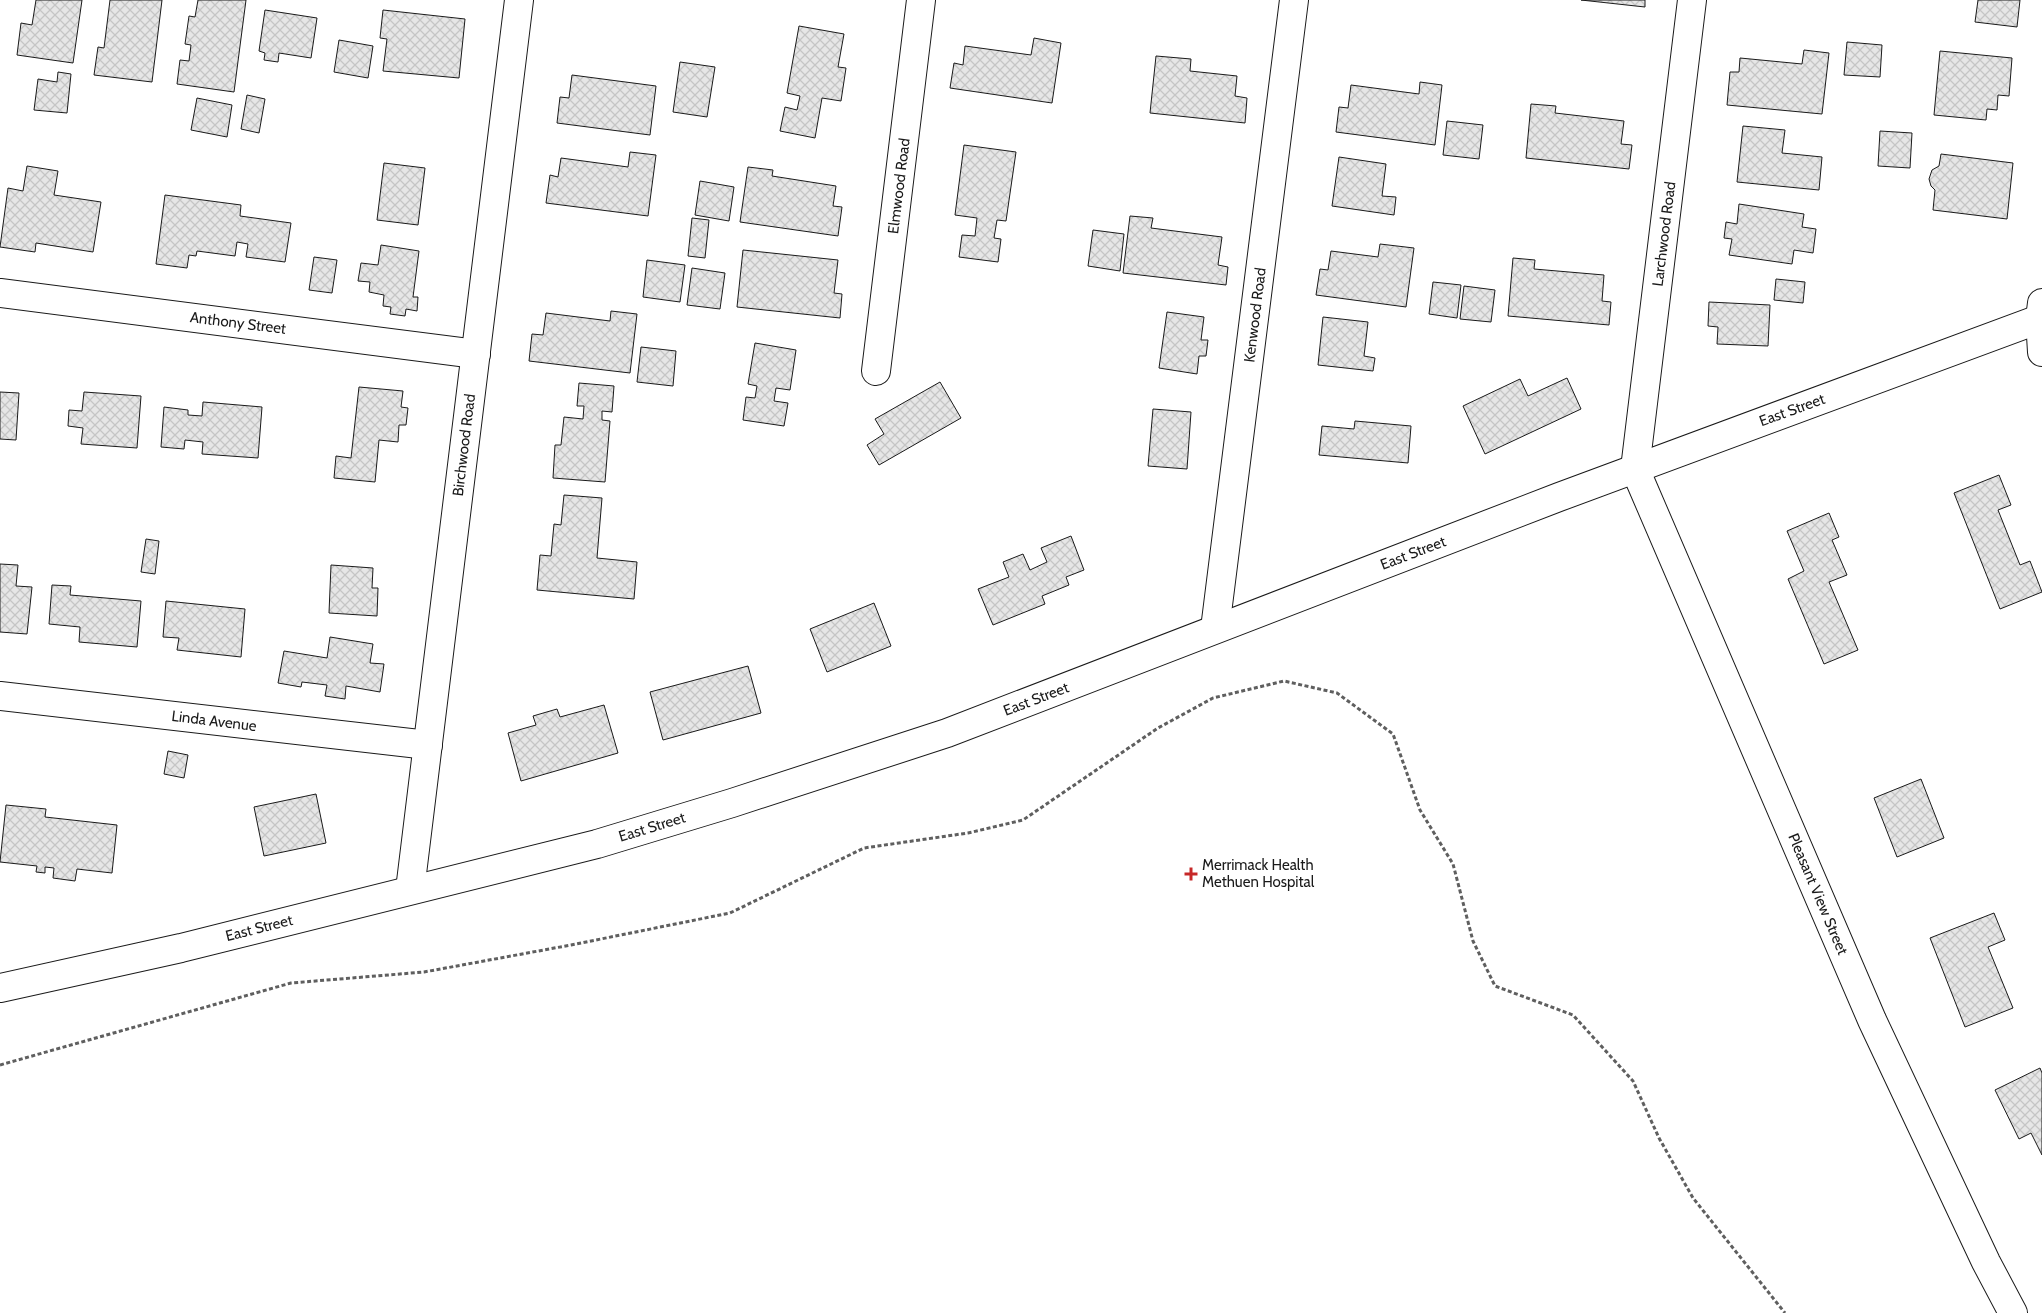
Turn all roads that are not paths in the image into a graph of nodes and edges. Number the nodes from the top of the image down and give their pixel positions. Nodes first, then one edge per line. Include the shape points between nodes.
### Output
1 (519, 0) edge
2 (921, 0) edge
3 (1294, 0) edge
4 (1692, 0) edge
5 (0, 293) edge
6 (2041, 313) edge
7 (2042, 352) edge
8 (476, 354) junction
9 (876, 371) dead end
10 (1635, 469) junction
11 (1215, 629) junction
12 (0, 696) edge
13 (428, 746) junction
14 (410, 890) junction
15 (47, 976) junction
16 (0, 978) edge
17 (0, 988) edge
18 (2013, 1313) edge

1 - 8 street, Birchwood Road
2 - 9 street, Elmwood Road
3 - 11 street, Kenwood Road
4 - 10 street, Larchwood Road
5 - 8 street, Anthony Street
6 - 7 street
6 - 10 street, East Street
8 - 13 street, Birchwood Road
10 - 11 street, East Street
10 - 18 street, Pleasant View Street via 1872,1020
11 - 14 street, East Street via 947,733 807,779 597,844
12 - 13 street, Linda Avenue
13 - 14 street, Birchwood Road
14 - 15 street, East Street via 181,948
15 - 16 street
15 - 17 street, East Street

